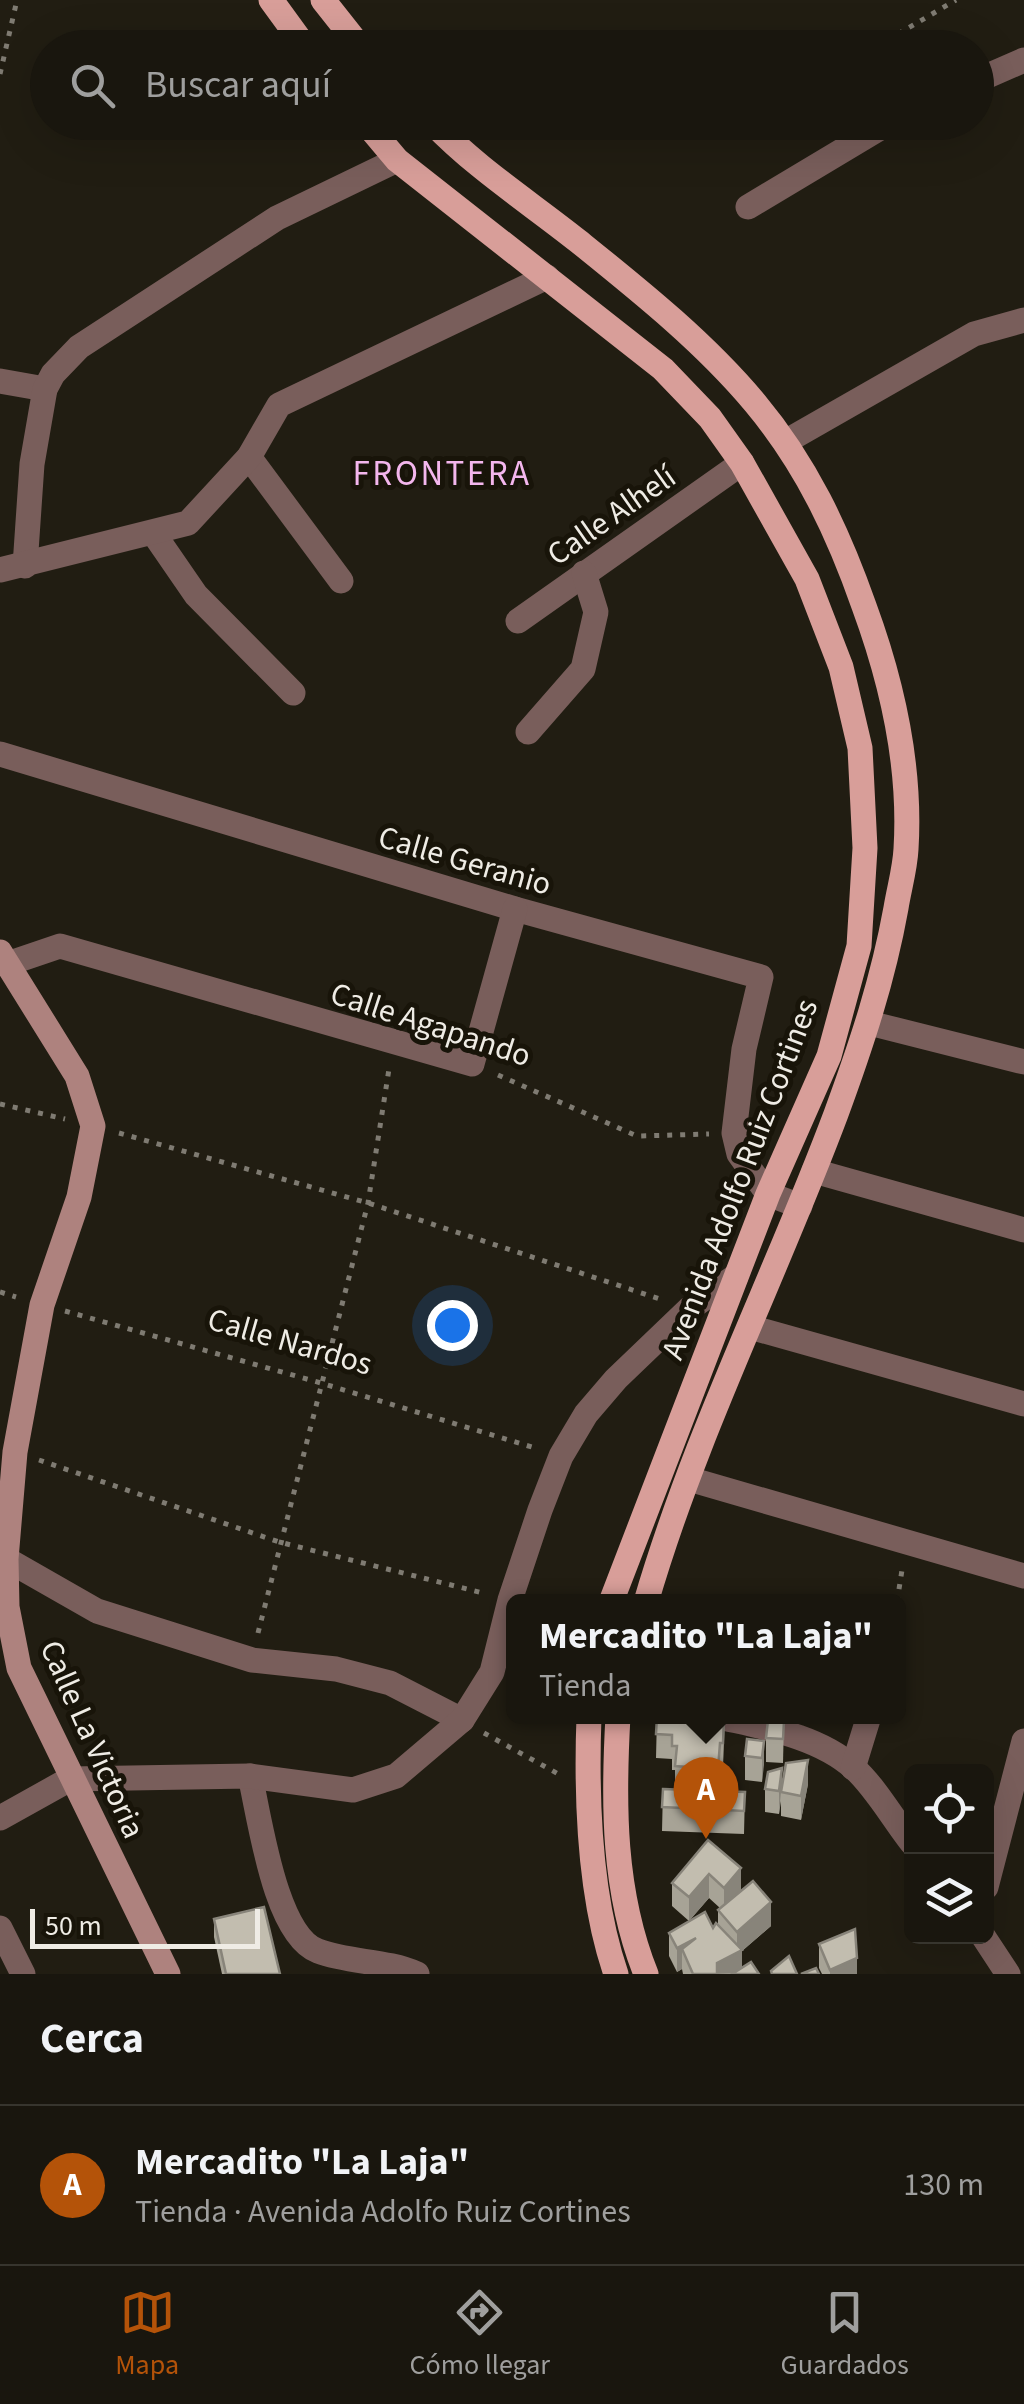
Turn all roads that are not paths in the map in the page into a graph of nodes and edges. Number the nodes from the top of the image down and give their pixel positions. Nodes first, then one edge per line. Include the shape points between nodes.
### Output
1 (270, 0) edge
2 (323, 0) edge
3 (292, 30) edge
4 (347, 30) edge
5 (1024, 60) edge
6 (994, 73) edge
7 (381, 140) edge
8 (449, 140) edge
9 (860, 140) edge
10 (397, 160) junction
11 (748, 207) dead end
12 (546, 277) junction
13 (1024, 320) edge
14 (0, 381) edge
15 (44, 389) junction
16 (785, 442) junction
17 (248, 457) junction
18 (742, 463) junction
19 (154, 534) junction
20 (13, 568) edge
21 (584, 572) junction
22 (341, 581) dead end
23 (518, 621) dead end
24 (292, 693) dead end
25 (528, 732) dead end
26 (0, 754) edge
27 (515, 910) junction
28 (4, 958) edge
29 (870, 1023) junction
30 (1024, 1062) edge
31 (814, 1171) junction
32 (768, 1194) junction
33 (800, 1206) junction
34 (1024, 1230) edge
35 (736, 1276) junction
36 (750, 1326) junction
37 (1024, 1404) edge
38 (689, 1479) junction
39 (4, 1526) edge
40 (6, 1559) junction
41 (1024, 1576) edge
42 (512, 1594) edge
43 (614, 1594) edge
44 (649, 1594) edge
45 (506, 1616) edge
46 (462, 1720) junction
47 (589, 1724) edge
48 (618, 1724) edge
49 (748, 1724) edge
50 (867, 1724) edge
51 (1024, 1742) edge
52 (854, 1768) junction
53 (250, 1776) junction
54 (70, 1779) junction
55 (0, 1818) edge
56 (904, 1833) edge
57 (994, 1856) edge
58 (0, 1928) edge
59 (987, 1944) edge
60 (23, 1974) edge
61 (168, 1974) edge
62 (417, 1974) edge
63 (616, 1974) edge
64 (646, 1974) edge
65 (1008, 1974) edge

1 - 3 main road
2 - 4 main road
5 - 6 street
7 - 10 main road, Avenida Adolfo Ruiz Cortines
8 - 16 main road, Avenida Adolfo Ruiz Cortines via 694,339
9 - 11 street
10 - 12 main road, Avenida Adolfo Ruiz Cortines
10 - 15 street via 276,218 79,347
12 - 17 street via 279,405
12 - 18 main road, Avenida Adolfo Ruiz Cortines via 663,369
13 - 16 street via 974,334
14 - 15 street
15 - 20 street
16 - 29 main road, Avenida Adolfo Ruiz Cortines via 840,538 878,646 904,764 906,851
17 - 19 street via 188,523
17 - 22 street
18 - 21 street, Calle Alhelí
18 - 32 main road, Avenida Adolfo Ruiz Cortines via 807,579 841,667 860,748 866,848 858,946 829,1056
19 - 20 street
19 - 24 street via 196,594
21 - 23 street, Calle Alhelí
21 - 25 street via 596,612 583,669
26 - 27 street, Calle Geranio
27 - 28 street, Calle Agapando via 472,1064 60,946
27 - 32 street, Calle Geranio via 761,977 734,1133 739,1154
28 - 39 street, Calle La Victoria via 77,1076 92,1126 79,1197 42,1304
29 - 30 street
29 - 31 main road, Avenida Adolfo Ruiz Cortines
31 - 33 main road, Avenida Adolfo Ruiz Cortines
31 - 34 street
32 - 33 street
32 - 35 main road, Avenida Adolfo Ruiz Cortines
33 - 36 main road, Avenida Adolfo Ruiz Cortines
35 - 42 street via 689,1309 586,1414 562,1456
35 - 43 main road, Avenida Adolfo Ruiz Cortines
36 - 37 street
36 - 38 main road, Avenida Adolfo Ruiz Cortines
38 - 41 street
38 - 44 main road, Avenida Adolfo Ruiz Cortines
39 - 40 street, Calle La Victoria
40 - 46 street via 97,1611 252,1660 390,1683
40 - 54 street, Calle La Victoria via 19,1668
45 - 46 street via 492,1672
46 - 53 street via 396,1776 354,1790
47 - 63 main road via 586,1790 595,1873
48 - 64 main road via 620,1876
49 - 52 street via 813,1743
50 - 52 street
51 - 57 street
52 - 56 street
53 - 54 street
53 - 62 street via 293,1932 315,1951
54 - 55 street
54 - 61 street, Calle La Victoria
58 - 60 street
59 - 65 street

